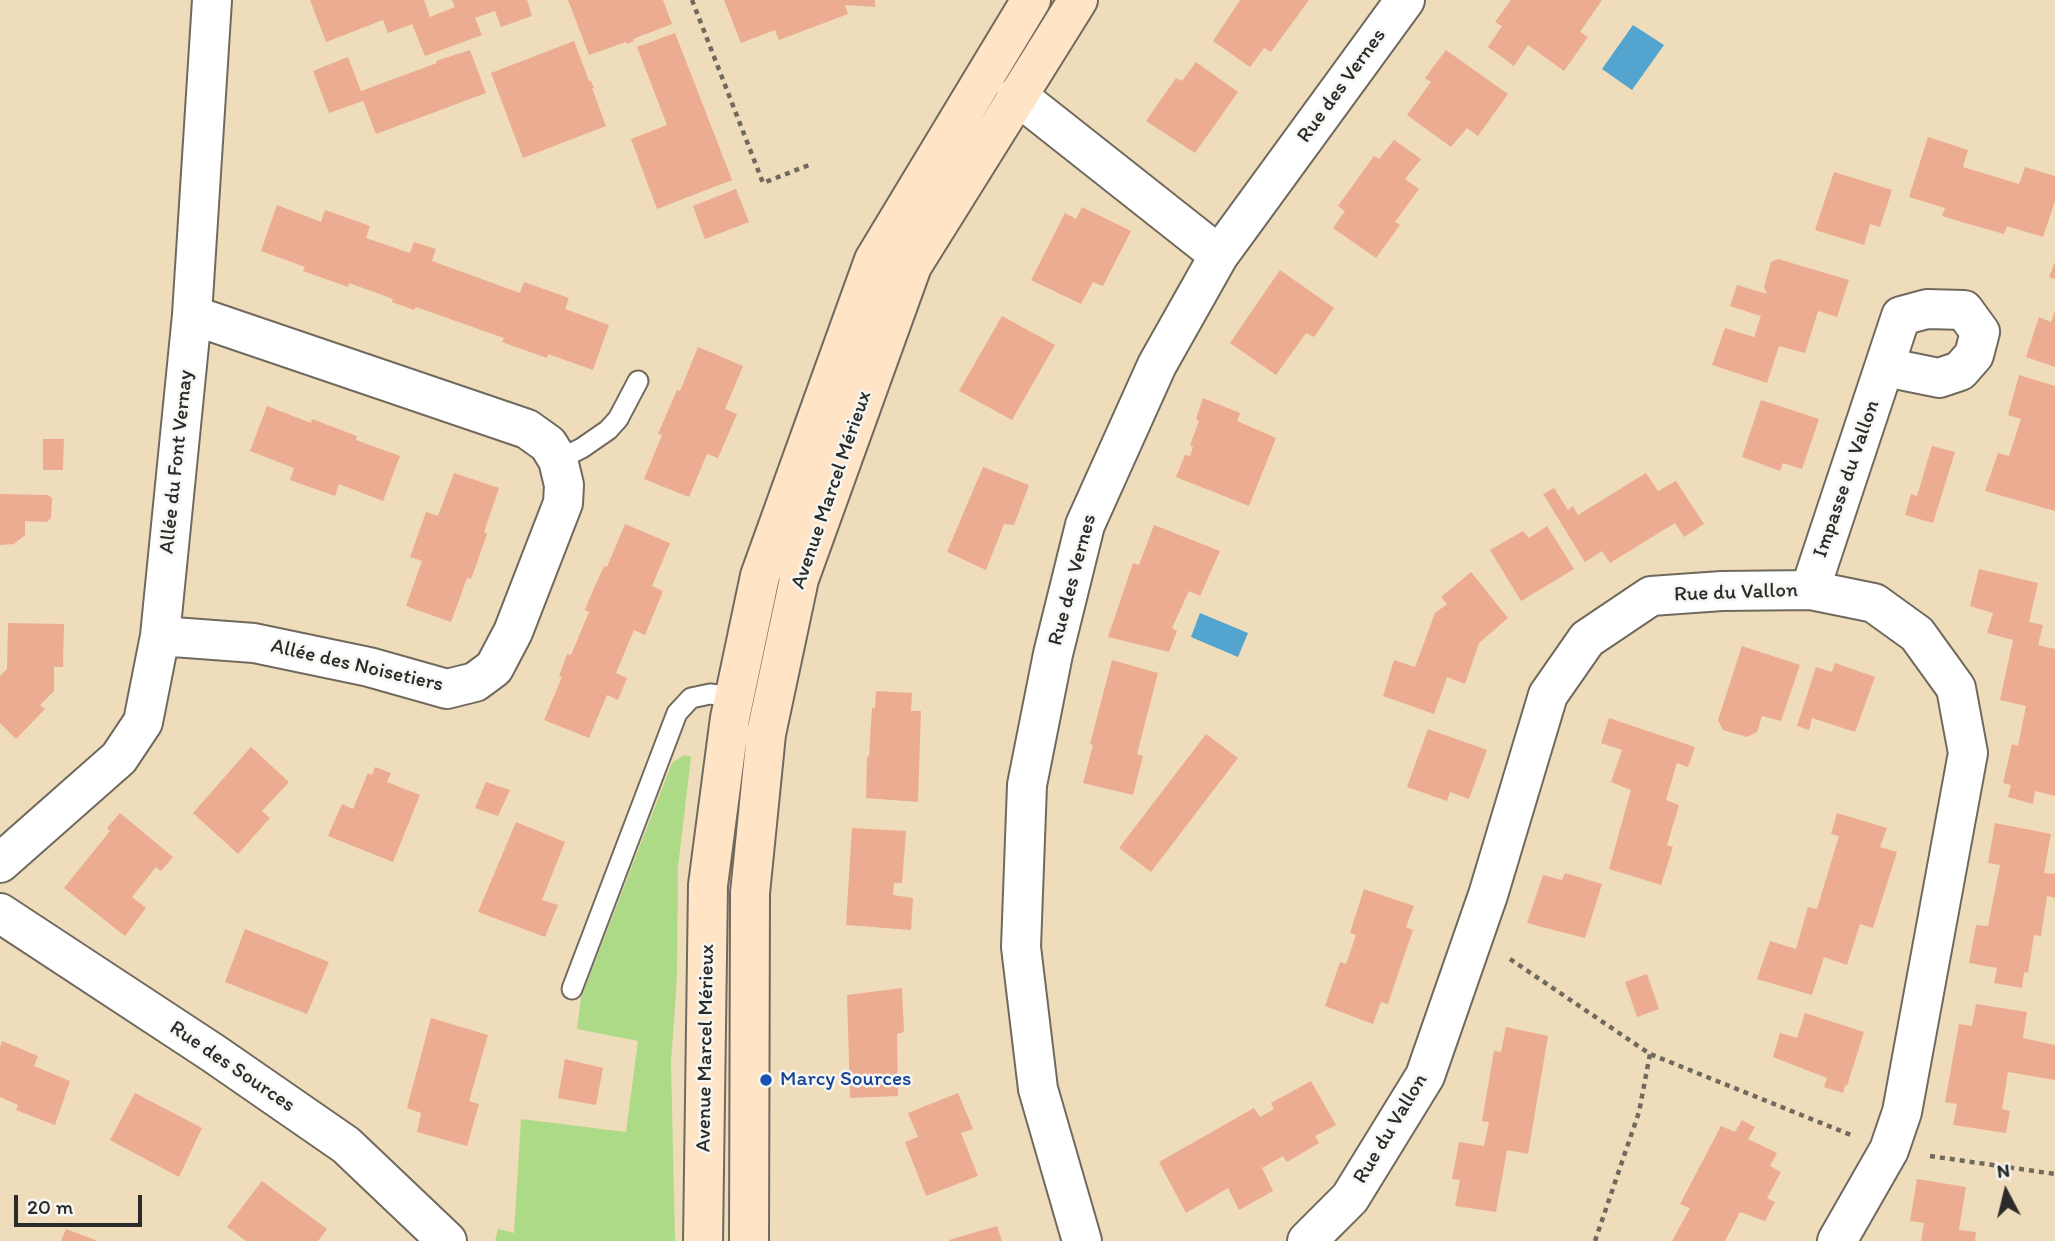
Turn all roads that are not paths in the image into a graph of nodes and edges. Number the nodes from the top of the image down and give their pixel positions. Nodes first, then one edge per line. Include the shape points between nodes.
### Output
1 (212, 0) edge
2 (1031, 0) edge
3 (1078, 0) edge
4 (1405, 0) edge
5 (1016, 97) junction
6 (1219, 255) junction
7 (192, 314) junction
8 (1885, 367) dead end
9 (638, 381) dead end
10 (558, 460) junction
11 (1810, 590) junction
12 (160, 636) junction
13 (734, 697) junction
14 (0, 863) edge
15 (0, 913) edge
16 (572, 989) dead end
17 (447, 1241) edge
18 (703, 1241) edge
19 (749, 1241) edge
20 (1082, 1241) edge
21 (1307, 1241) edge
22 (1837, 1241) edge

1 - 7 street, Allée du Font Vernay
2 - 13 main road, Avenue Marcel Mérieux via 874,260 760,576
3 - 5 main road, Avenue Marcel Mérieux
4 - 6 street, Rue des Vernes
5 - 6 street
5 - 19 main road, Avenue Marcel Mérieux via 912,267 799,579 766,734 750,893
6 - 20 street, Rue des Vernes via 1157,365 1085,525 1027,785 1021,947 1036,1076
7 - 10 street via 527,429 548,444
7 - 12 street, Allée du Font Vernay
8 - 11 street, Impasse du Vallon
9 - 10 lane via 608,430
10 - 12 street, Allée des Noisetiers via 563,503 513,632 494,668 475,682 447,689 254,643
11 - 21 street, Rue du Vallon via 1651,596 1587,639 1548,695 1488,895 1425,1076 1350,1198
11 - 22 street, Rue du Vallon via 1874,603 1917,634 1956,688 1968,753 1902,1112 1889,1150
12 - 14 street, Allée du Font Vernay via 143,722 119,758
13 - 16 lane via 710,694 691,698 677,713
13 - 18 main road, Avenue Marcel Mérieux via 708,885
15 - 17 street, Rue des Sources via 346,1145

